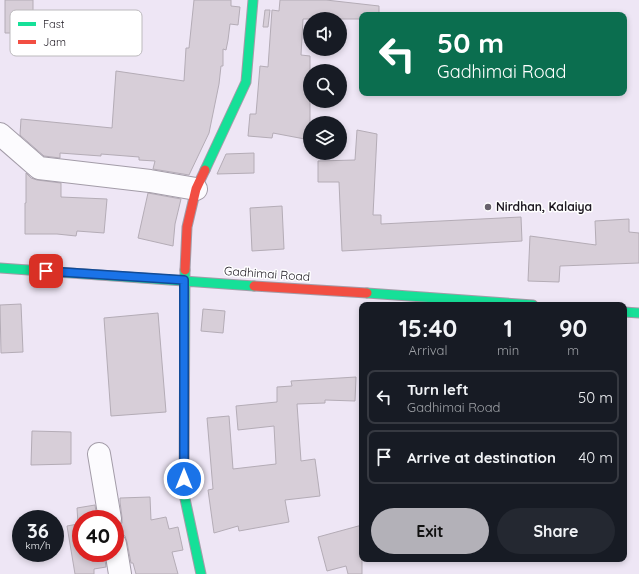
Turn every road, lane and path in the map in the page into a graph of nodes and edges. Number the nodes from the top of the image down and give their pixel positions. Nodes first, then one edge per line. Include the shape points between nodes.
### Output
1 (252, 0) edge
2 (0, 134) edge
3 (196, 189) junction
4 (0, 268) edge
5 (184, 280) junction
6 (491, 302) edge
7 (627, 312) edge
8 (639, 313) edge
9 (99, 454) dead end
10 (108, 510) edge
11 (118, 562) edge
12 (120, 574) edge
13 (201, 574) edge

1 - 3 street via 246,82
2 - 3 street via 39,168
3 - 5 street via 187,227
4 - 5 street, Gadhimai Road
5 - 6 street, Gadhimai Road
5 - 13 street via 184,494
7 - 8 street
9 - 10 street
11 - 12 street

